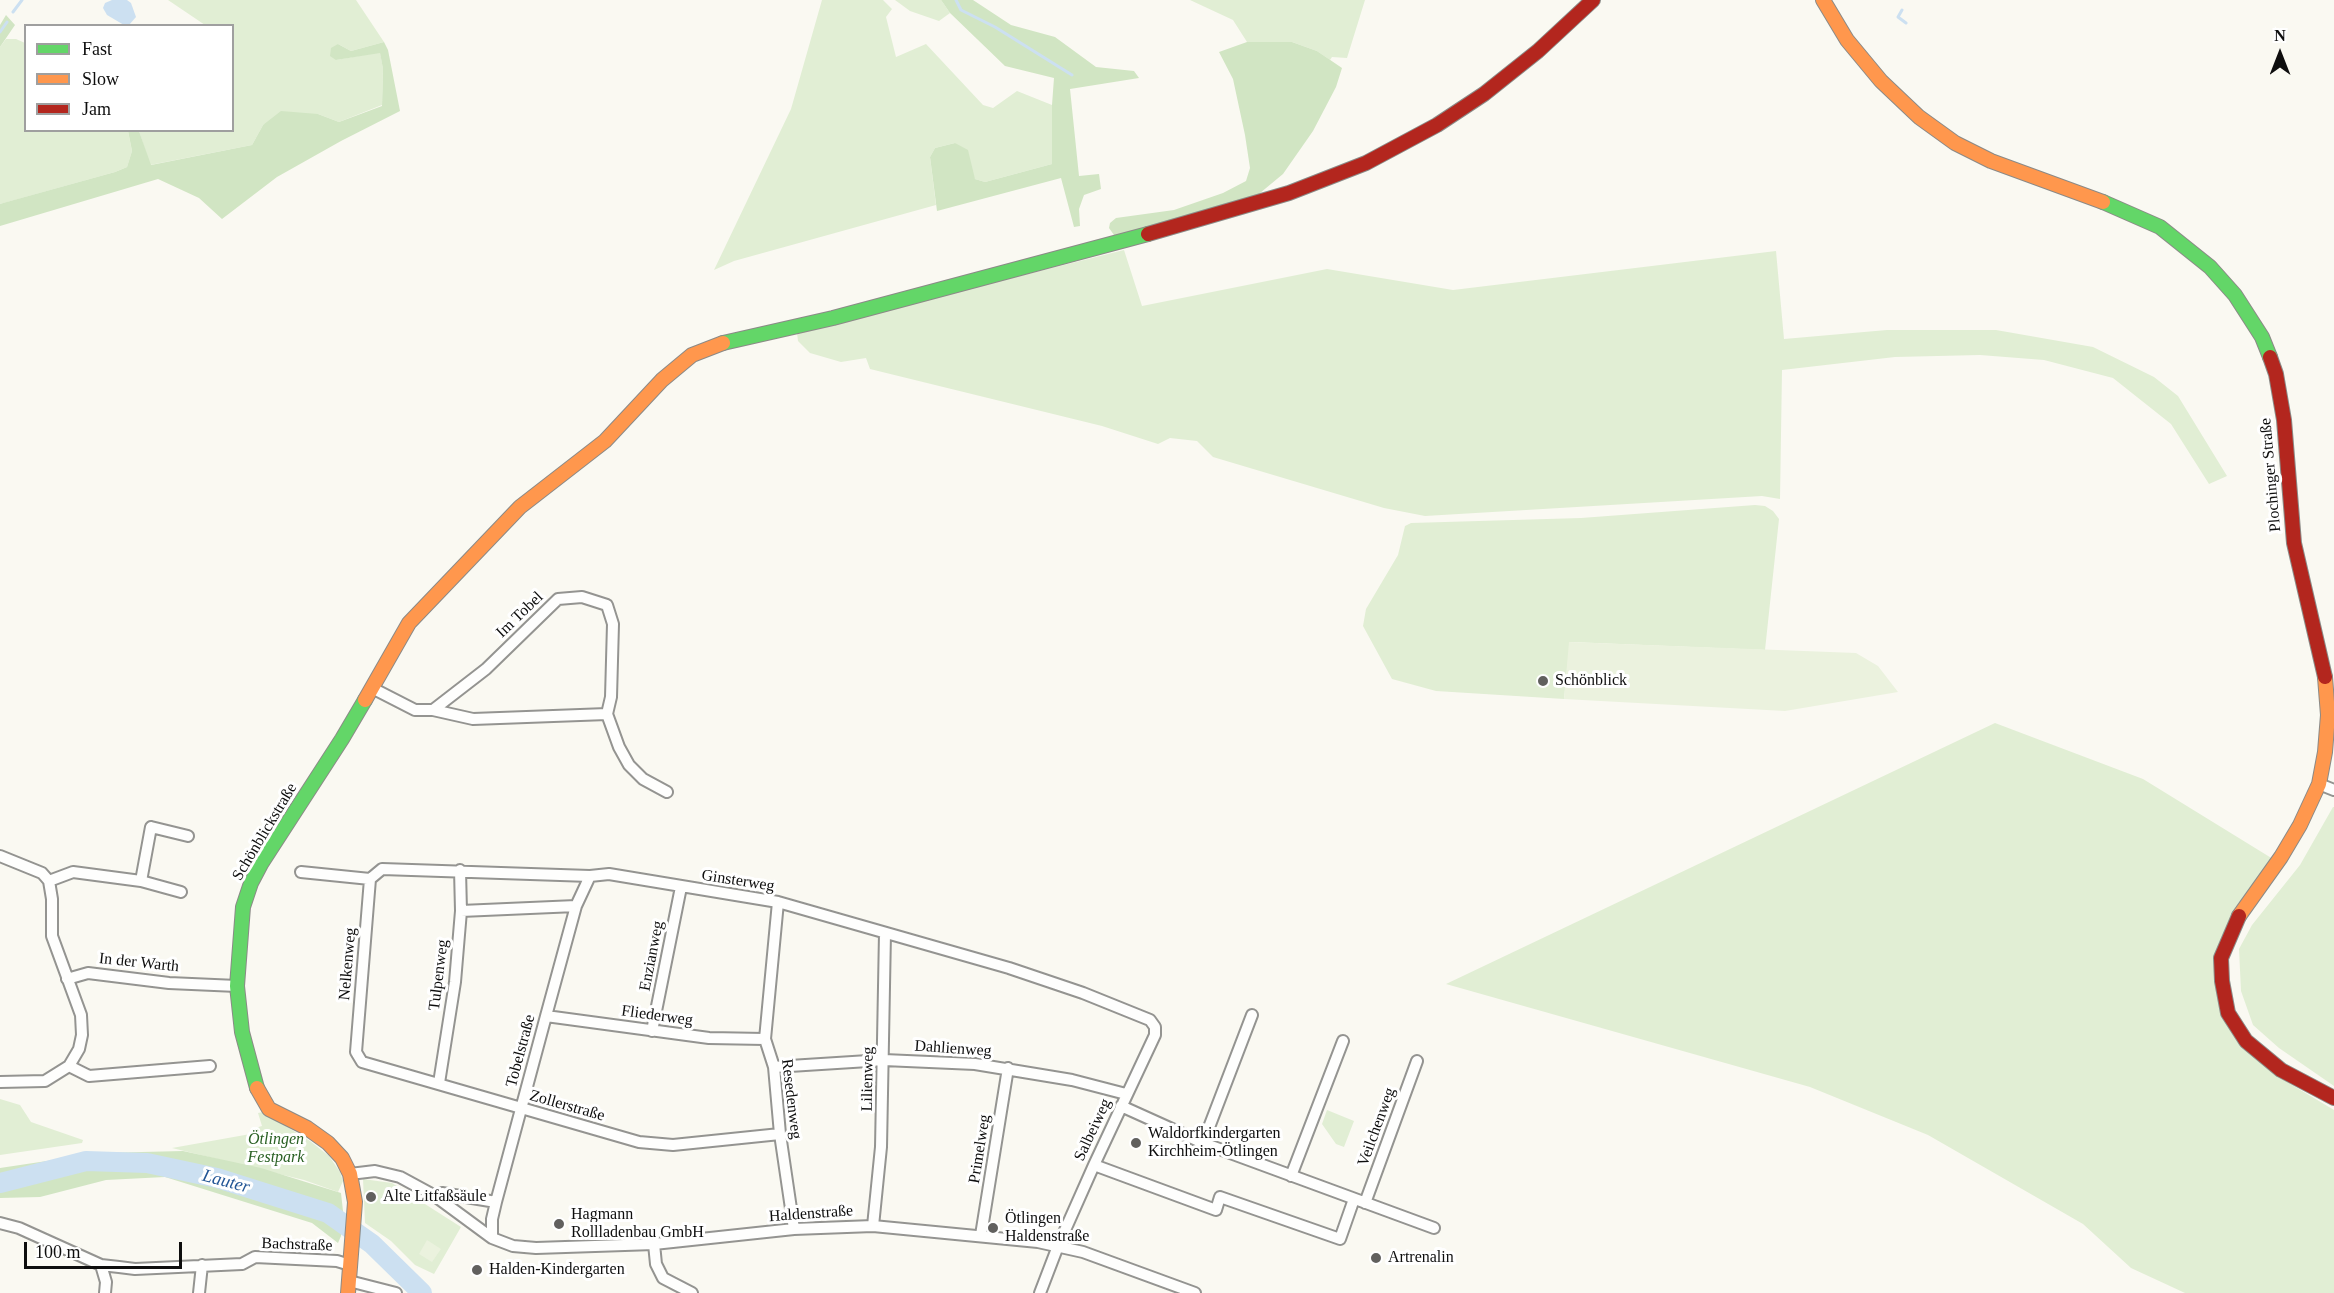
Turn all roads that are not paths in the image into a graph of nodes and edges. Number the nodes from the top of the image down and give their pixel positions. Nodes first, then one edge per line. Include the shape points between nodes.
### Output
1 (1593, 0) edge
2 (1823, 0) edge
3 (372, 688) junction
4 (433, 710) junction
5 (607, 714) junction
6 (2319, 784) junction
7 (2334, 790) edge
8 (667, 792) dead end
9 (188, 837) dead end
10 (0, 856) edge
11 (460, 870) junction
12 (301, 872) dead end
13 (590, 876) junction
14 (370, 879) junction
15 (49, 881) junction
16 (141, 881) junction
17 (681, 886) junction
18 (181, 892) dead end
19 (778, 902) junction
20 (576, 906) junction
21 (461, 911) junction
22 (885, 933) junction
23 (67, 979) junction
24 (237, 986) junction
25 (1252, 1015) dead end
26 (546, 1016) junction
27 (1155, 1026) joint
28 (652, 1030) junction
29 (765, 1039) junction
30 (1343, 1041) dead end
31 (356, 1052) joint
32 (884, 1060) junction
33 (1417, 1061) dead end
34 (69, 1066) junction
35 (210, 1066) dead end
36 (774, 1067) junction
37 (1008, 1068) junction
38 (0, 1082) edge
39 (439, 1083) junction
40 (1126, 1094) junction
41 (2334, 1098) edge
42 (1121, 1106) junction
43 (521, 1108) junction
44 (780, 1134) junction
45 (1203, 1143) junction
46 (1094, 1165) junction
47 (350, 1174) junction
48 (1291, 1176) junction
49 (435, 1197) junction
50 (1359, 1201) junction
51 (496, 1202) junction
52 (0, 1223) edge
53 (873, 1226) junction
54 (1434, 1228) dead end
55 (794, 1229) junction
56 (981, 1235) junction
57 (492, 1238) junction
58 (654, 1245) junction
59 (1058, 1246) junction
60 (350, 1264) junction
61 (101, 1265) junction
62 (202, 1265) junction
63 (348, 1287) edge
64 (105, 1293) edge
65 (199, 1293) edge
66 (396, 1293) edge
67 (692, 1293) edge
68 (1040, 1293) edge
69 (1195, 1293) edge

1 - 3 street, Schönblickstraße via 1484,94 1437,125 1366,163 1289,193 1098,248 720,344 692,355 662,380 605,441 520,507 409,623
2 - 6 street, Plochinger Straße via 1847,40 1881,81 1919,117 1955,143 1992,161 2160,227 2210,267 2235,295 2262,337 2276,374 2284,420 2294,543 2324,670 2328,715
3 - 4 street via 415,711
3 - 24 street, Schönblickstraße via 250,883 243,907
4 - 5 street via 473,719
4 - 5 street, Im Tobel via 486,669 558,599 582,597 608,605 613,624
5 - 8 street, Im Tobel via 629,765 643,779
6 - 7 street
6 - 41 street, Plochinger Straße via 2286,849 2236,920 2221,958 2222,981 2228,1013 2247,1041 2281,1070
9 - 16 street via 151,827
10 - 15 street via 42,873
11 - 13 street, Ginsterweg
11 - 14 street, Ginsterweg via 382,869
11 - 21 street, Tulpenweg
12 - 14 street, Ginsterweg
13 - 17 street, Ginsterweg via 609,874
13 - 20 street, Tobelstraße
14 - 31 street, Nelkenweg
15 - 16 street via 73,872
15 - 23 street via 52,936
16 - 18 street
17 - 19 street, Ginsterweg
17 - 28 street, Enzianweg
19 - 22 street, Ginsterweg
19 - 29 street, Resedenweg
20 - 21 street
20 - 26 street, Tobelstraße
21 - 39 street, Tulpenweg via 455,982
22 - 27 street, Ginsterweg via 1083,993 1150,1020
22 - 32 street, Lilienweg
23 - 24 street, In der Warth via 88,973
23 - 34 street via 81,1015 82,1035
24 - 47 street, Schönblickstraße via 242,1032 257,1089 269,1109 328,1143
25 - 45 street
26 - 28 street, Fliederweg
26 - 43 street, Tobelstraße
27 - 40 street, Salbeiweg via 1155,1035
28 - 29 street, Fliederweg via 709,1038
29 - 36 street, Resedenweg
30 - 48 street
31 - 39 street, Zollerstraße via 362,1062
32 - 36 street, Dahlienweg
32 - 37 street, Dahlienweg
32 - 53 street, Lilienweg
33 - 50 street, Veilchenweg
34 - 35 street via 89,1076
34 - 38 street via 45,1082
36 - 44 street, Resedenweg
37 - 40 street, Dahlienweg
37 - 56 street, Primelweg
39 - 43 street, Zollerstraße
40 - 42 street, Salbeiweg
42 - 45 street
42 - 46 street, Salbeiweg
43 - 44 street, Zollerstraße via 639,1142 673,1145
43 - 51 street, Tobelstraße
44 - 55 street, Resedenweg
45 - 48 street
46 - 50 street, Veilchenweg via 1216,1210 1220,1197 1340,1239
46 - 59 street, Salbeiweg
47 - 49 street, Haldenstraße via 375,1171 394,1175
47 - 60 street via 355,1202
48 - 50 street
49 - 51 street, Haldenstraße via 442,1193
49 - 57 street, Haldenstraße
50 - 54 street
51 - 57 street, Tobelstraße
52 - 61 street, Bachstraße
53 - 55 street, Haldenstraße
53 - 56 street, Haldenstraße
55 - 58 street, Haldenstraße
56 - 59 street, Haldenstraße
57 - 58 street, Haldenstraße via 513,1246 536,1248
58 - 67 street via 656,1264 663,1278
59 - 68 street, Salbeiweg
59 - 69 street, Haldenstraße
60 - 62 street, Bachstraße via 255,1257 242,1264
60 - 63 street
61 - 62 street, Bachstraße via 135,1269
61 - 64 street
62 - 65 street
63 - 66 street

